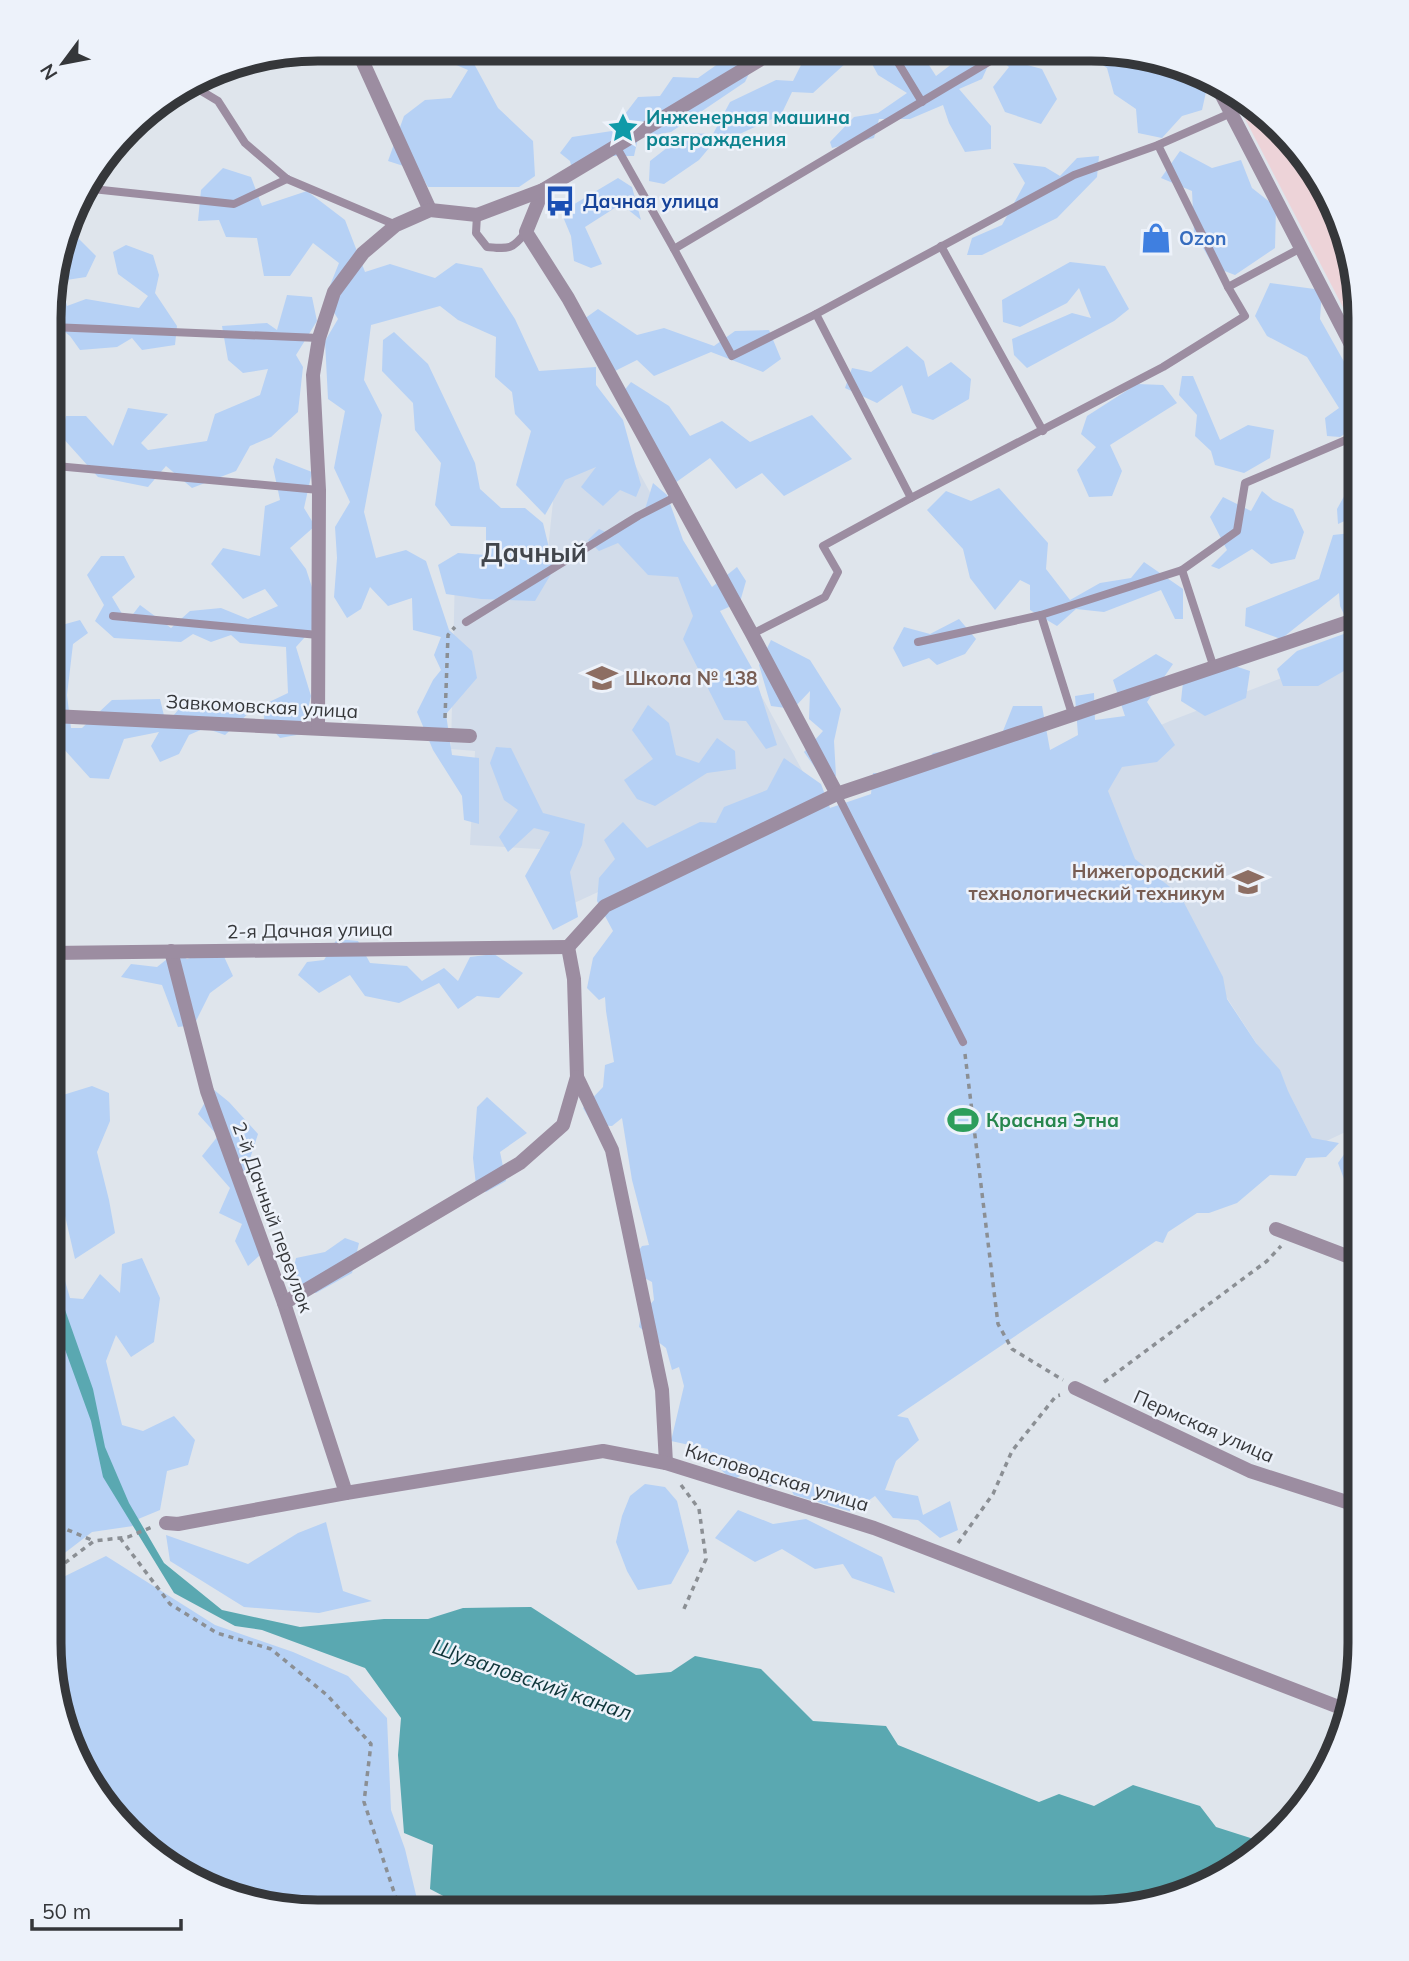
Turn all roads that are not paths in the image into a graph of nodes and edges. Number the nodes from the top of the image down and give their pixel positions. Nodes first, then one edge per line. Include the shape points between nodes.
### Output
1 (362, 61) edge
2 (758, 61) edge
3 (897, 61) edge
4 (990, 61) edge
5 (200, 90) edge
6 (1224, 99) edge
7 (922, 102) junction
8 (1231, 113) junction
9 (1158, 145) junction
10 (617, 146) junction
11 (287, 179) junction
12 (96, 189) edge
13 (543, 190) junction
14 (430, 211) junction
15 (477, 215) junction
16 (396, 225) junction
17 (526, 232) junction
18 (942, 246) junction
19 (674, 248) junction
20 (1301, 248) junction
21 (1228, 286) junction
22 (816, 314) junction
23 (61, 327) edge
24 (319, 338) junction
25 (1348, 339) edge
26 (1042, 431) junction
27 (1348, 439) edge
28 (61, 466) edge
29 (319, 490) junction
30 (677, 496) junction
31 (911, 498) junction
32 (1181, 570) junction
33 (1041, 615) junction
34 (113, 616) dead end
35 (466, 622) road end
36 (1348, 622) edge
37 (752, 634) junction
38 (318, 635) junction
39 (918, 642) dead end
40 (1214, 668) junction
41 (1072, 714) junction
42 (61, 716) edge
43 (318, 728) junction
44 (470, 736) dead end
45 (837, 794) junction
46 (568, 947) junction
47 (171, 951) junction
48 (61, 953) edge
49 (963, 1042) road end
50 (577, 1077) junction
51 (1276, 1229) dead end
52 (1348, 1256) edge
53 (284, 1303) junction
54 (1075, 1388) road end
55 (666, 1463) junction
56 (346, 1493) junction
57 (1348, 1502) edge
58 (160, 1525) road end
59 (1339, 1707) edge

1 - 14 street
2 - 10 street
3 - 7 lane
4 - 7 lane
5 - 11 lane via 218,101 245,142
6 - 8 street
7 - 19 lane
8 - 9 lane
8 - 20 street
9 - 18 lane via 1074,175
9 - 21 lane
10 - 13 street
10 - 19 lane
11 - 12 lane via 234,204
11 - 16 lane
13 - 15 street
13 - 17 street
14 - 15 street
14 - 16 street
15 - 17 lane via 477,233 487,247 506,249
16 - 24 street via 363,253 334,292
17 - 30 street via 568,298
18 - 22 lane
18 - 26 lane
19 - 22 lane via 732,356
20 - 21 lane
20 - 25 street
21 - 26 lane via 1245,316 1163,368
22 - 31 lane
23 - 24 lane
24 - 29 street via 313,375
26 - 31 lane
27 - 32 lane via 1245,483 1237,531
28 - 29 lane
29 - 38 street
30 - 35 lane
30 - 37 street
31 - 37 lane via 823,546 838,572 825,597
32 - 33 lane
32 - 40 lane
33 - 39 lane
33 - 41 lane
34 - 38 lane
36 - 40 street
37 - 45 street
38 - 43 street
40 - 41 street
41 - 45 street
42 - 43 street, Завкомовская улица
43 - 44 street, Завкомовская улица
45 - 46 street via 605,906
45 - 49 lane
46 - 47 street, 2-я Дачная улица
46 - 50 street via 574,979
47 - 48 street, 2-я Дачная улица
47 - 53 street, 2-й Дачный переулок via 207,1091
50 - 53 street via 563,1125 520,1163
50 - 55 street via 612,1150 662,1390
51 - 52 street
53 - 56 street, 2-й Дачный переулок
54 - 57 street, Пермская улица via 1250,1471
55 - 56 street, Кисловодская улица via 603,1451
55 - 59 street, Кисловодская улица via 874,1528
56 - 58 street, Кисловодская улица

